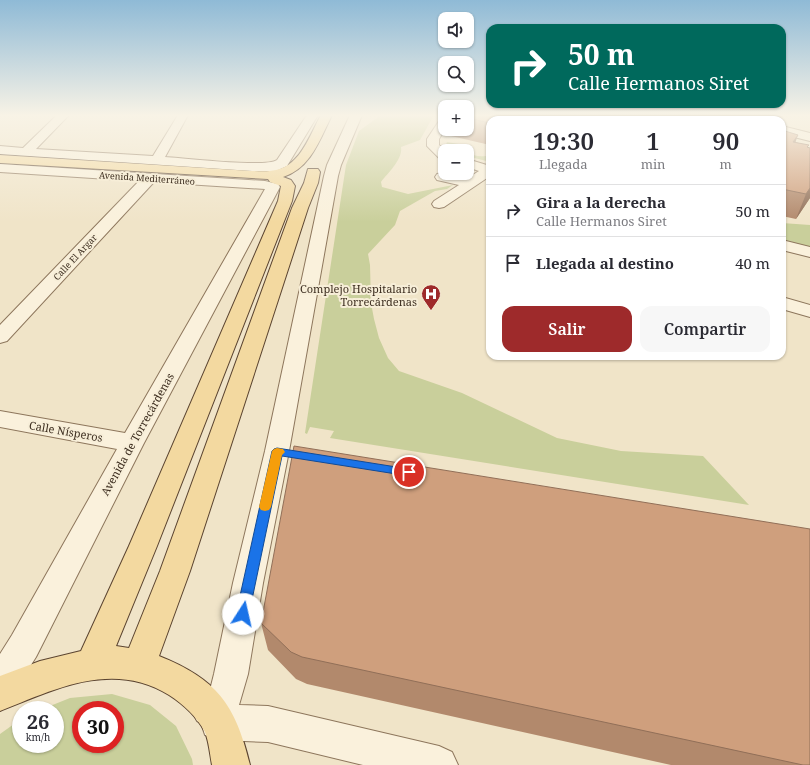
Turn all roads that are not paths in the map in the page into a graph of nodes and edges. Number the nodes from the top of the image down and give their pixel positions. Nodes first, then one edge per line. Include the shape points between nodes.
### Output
1 (9, 151) edge
2 (162, 151) edge
3 (290, 151) edge
4 (317, 151) edge
5 (340, 151) edge
6 (26, 152) joint
7 (0, 159) edge
8 (157, 160) junction
9 (474, 165) edge
10 (0, 168) edge
11 (313, 168) junction
12 (486, 169) edge
13 (486, 173) edge
14 (150, 178) junction
15 (456, 180) edge
16 (471, 183) junction
17 (270, 185) junction
18 (439, 204) dead end
19 (786, 246) edge
20 (810, 252) edge
21 (786, 304) edge
22 (810, 311) edge
23 (0, 337) edge
24 (0, 419) edge
25 (132, 442) junction
26 (92, 665) junction
27 (139, 666) junction
28 (0, 683) edge
29 (0, 694) edge
30 (214, 715) junction
31 (231, 765) edge
32 (439, 765) edge

1 - 6 street
2 - 8 street
3 - 8 street via 282,163 276,167
4 - 11 main road
5 - 11 street via 334,165
6 - 8 street
7 - 17 main road
9 - 12 street
10 - 14 street, Avenida Mediterráneo
11 - 17 main road
11 - 17 main road via 294,187
11 - 17 main road via 295,165 285,172 270,175
11 - 27 main road via 311,183 300,208 176,571
11 - 30 street via 314,258 289,453 248,583 225,697
13 - 16 street
14 - 17 street, Avenida Mediterráneo
14 - 23 street, Calle El Argar
15 - 16 street
16 - 18 street
17 - 25 street, Avenida de Torrecárdenas via 273,187
17 - 26 main road via 267,242
19 - 20 street
21 - 22 street
24 - 25 street, Calle Nísperos
25 - 28 street, Avenida de Torrecárdenas via 24,646
26 - 27 main road via 108,662
26 - 29 main road via 42,677
27 - 30 main road via 183,684
30 - 31 main road via 227,747
30 - 32 street via 268,724

